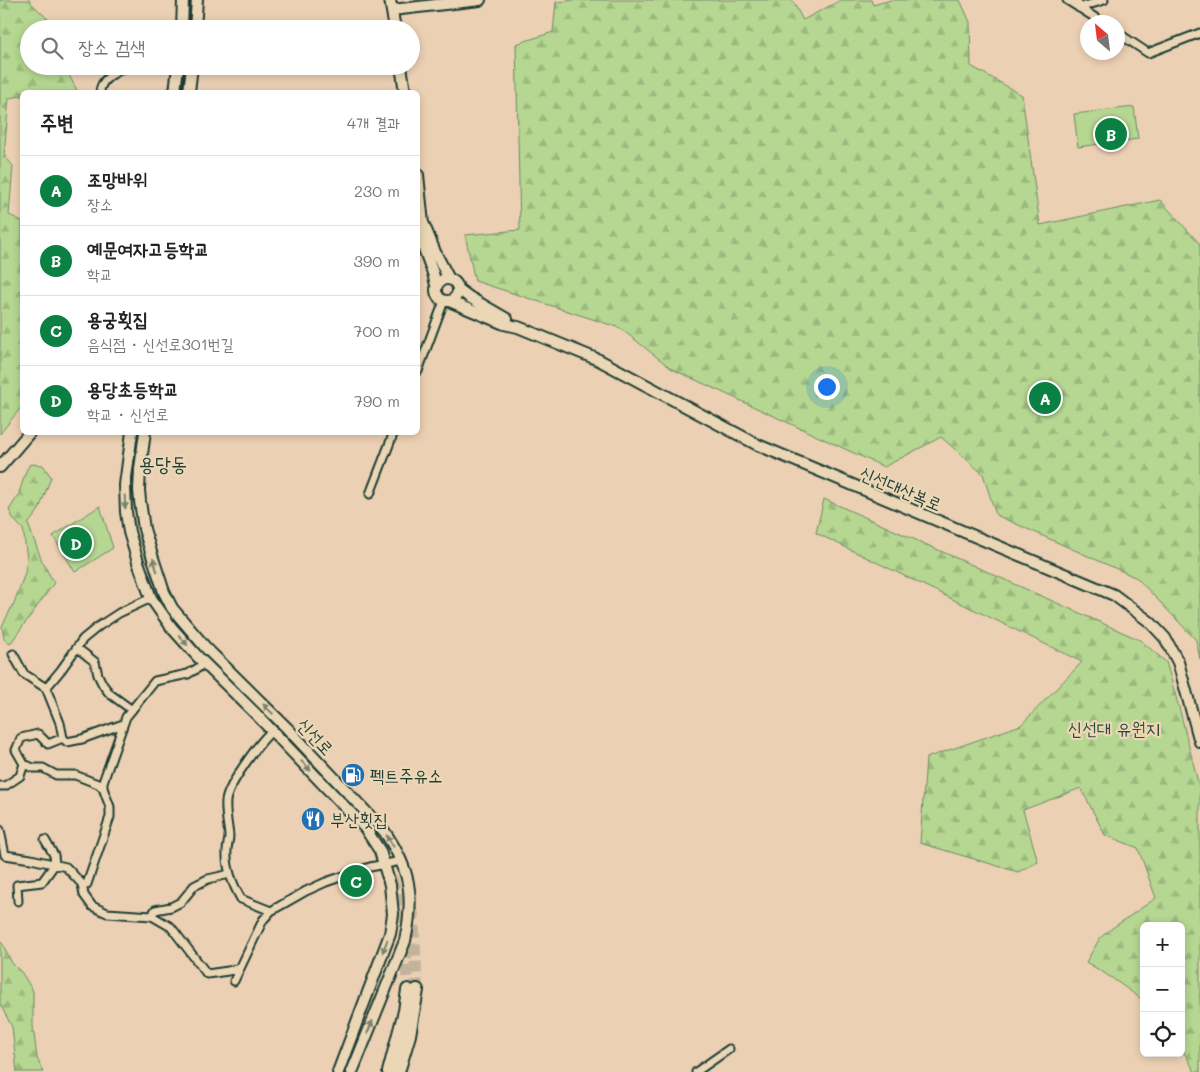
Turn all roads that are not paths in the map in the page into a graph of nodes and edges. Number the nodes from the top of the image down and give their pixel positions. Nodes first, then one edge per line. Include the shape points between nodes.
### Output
1 (183, 0) edge
2 (199, 0) edge
3 (480, 0) edge
4 (1067, 0) edge
5 (1104, 0) edge
6 (1078, 4) edge
7 (391, 5) edge
8 (1093, 15) edge
9 (182, 20) edge
10 (196, 20) edge
11 (394, 20) edge
12 (1200, 33) edge
13 (1125, 38) edge
14 (112, 75) edge
15 (177, 75) edge
16 (191, 75) edge
17 (402, 75) edge
18 (100, 90) edge
19 (175, 90) edge
20 (189, 90) edge
21 (405, 90) edge
22 (420, 191) edge
23 (424, 224) junction
24 (449, 279) junction
25 (436, 285) junction
26 (458, 289) junction
27 (447, 301) junction
28 (518, 328) junction
29 (420, 366) edge
30 (27, 435) edge
31 (132, 435) edge
32 (144, 435) edge
33 (393, 435) edge
34 (0, 467) edge
35 (370, 494) dead end
36 (152, 598) junction
37 (174, 609) junction
38 (163, 616) junction
39 (78, 648) junction
40 (13, 654) dead end
41 (203, 663) junction
42 (46, 688) junction
43 (132, 710) junction
44 (123, 724) junction
45 (272, 731) junction
46 (63, 738) junction
47 (1200, 742) edge
48 (24, 764) junction
49 (0, 786) edge
50 (103, 788) junction
51 (0, 830) edge
52 (45, 840) dead end
53 (401, 861) junction
54 (55, 864) junction
55 (384, 864) junction
56 (230, 874) junction
57 (83, 887) junction
58 (18, 901) dead end
59 (271, 911) junction
60 (152, 916) junction
61 (240, 968) junction
62 (234, 981) dead end
63 (412, 990) tunnel mouth
64 (729, 1049) dead end
65 (391, 1070) edge
66 (338, 1072) edge
67 (352, 1072) edge
68 (696, 1072) edge

1 - 9 main road
2 - 10 main road
3 - 7 main road
4 - 6 street
5 - 6 street
6 - 8 street
7 - 11 main road
12 - 13 street via 1148,53
14 - 18 street
15 - 19 main road
16 - 20 main road
17 - 21 main road
22 - 23 main road, 신선대산복로
23 - 24 main road, 신선대산복로
23 - 25 main road, 신선대산복로 via 423,246
24 - 25 main road
24 - 26 main road, 신선대산복로
25 - 27 main road, 신선대산복로 via 437,295
26 - 27 main road via 454,298
26 - 28 main road, 신선대산복로
27 - 28 main road, 신선대산복로
27 - 29 street
28 - 47 main road, 신선대산복로 via 599,360 758,445 1114,595 1150,622 1165,638 1178,662
30 - 34 main road
31 -> 36 main road, 신선로 via 125,485 126,512 138,562
37 -> 32 main road, 신선로 via 164,592 144,529 138,490
33 - 35 street
36 - 38 main road, 신선로
36 - 39 street via 118,613 84,639
37 - 38 main road
53 -> 37 main road, 신선로 via 384,831 206,648
38 -> 41 main road, 신선로
39 - 42 street
39 - 43 street via 95,662 98,675 110,694
40 - 42 street via 24,674
41 - 43 street via 188,674 155,681
41 - 45 main road, 신선로
42 - 46 street
43 - 44 street
44 - 46 street via 82,739 67,742
44 - 50 street
45 -> 55 main road, 신선로 via 365,828 380,850
45 - 56 street via 252,753 226,800
46 - 48 street via 48,744 38,734 21,738 16,750
48 - 49 street via 20,776
48 - 50 street via 56,775 75,775
50 - 57 street via 110,817 87,884
51 - 54 street via 5,855
52 - 54 street via 54,855
53 - 55 street
67 -> 53 main road, 신선로 via 405,941 410,890
54 - 57 street via 66,867
54 - 58 street via 42,882 17,884
55 - 59 street via 326,882
55 -> 66 main road, 신선로 via 393,914 390,934
56 - 59 street via 241,899
56 - 60 street via 194,886 180,902 155,910
57 - 60 street via 84,895 92,906 107,913
59 - 61 street via 263,920
60 - 61 street via 171,928 206,974
61 - 62 street
63 - 65 highway
64 - 68 street

